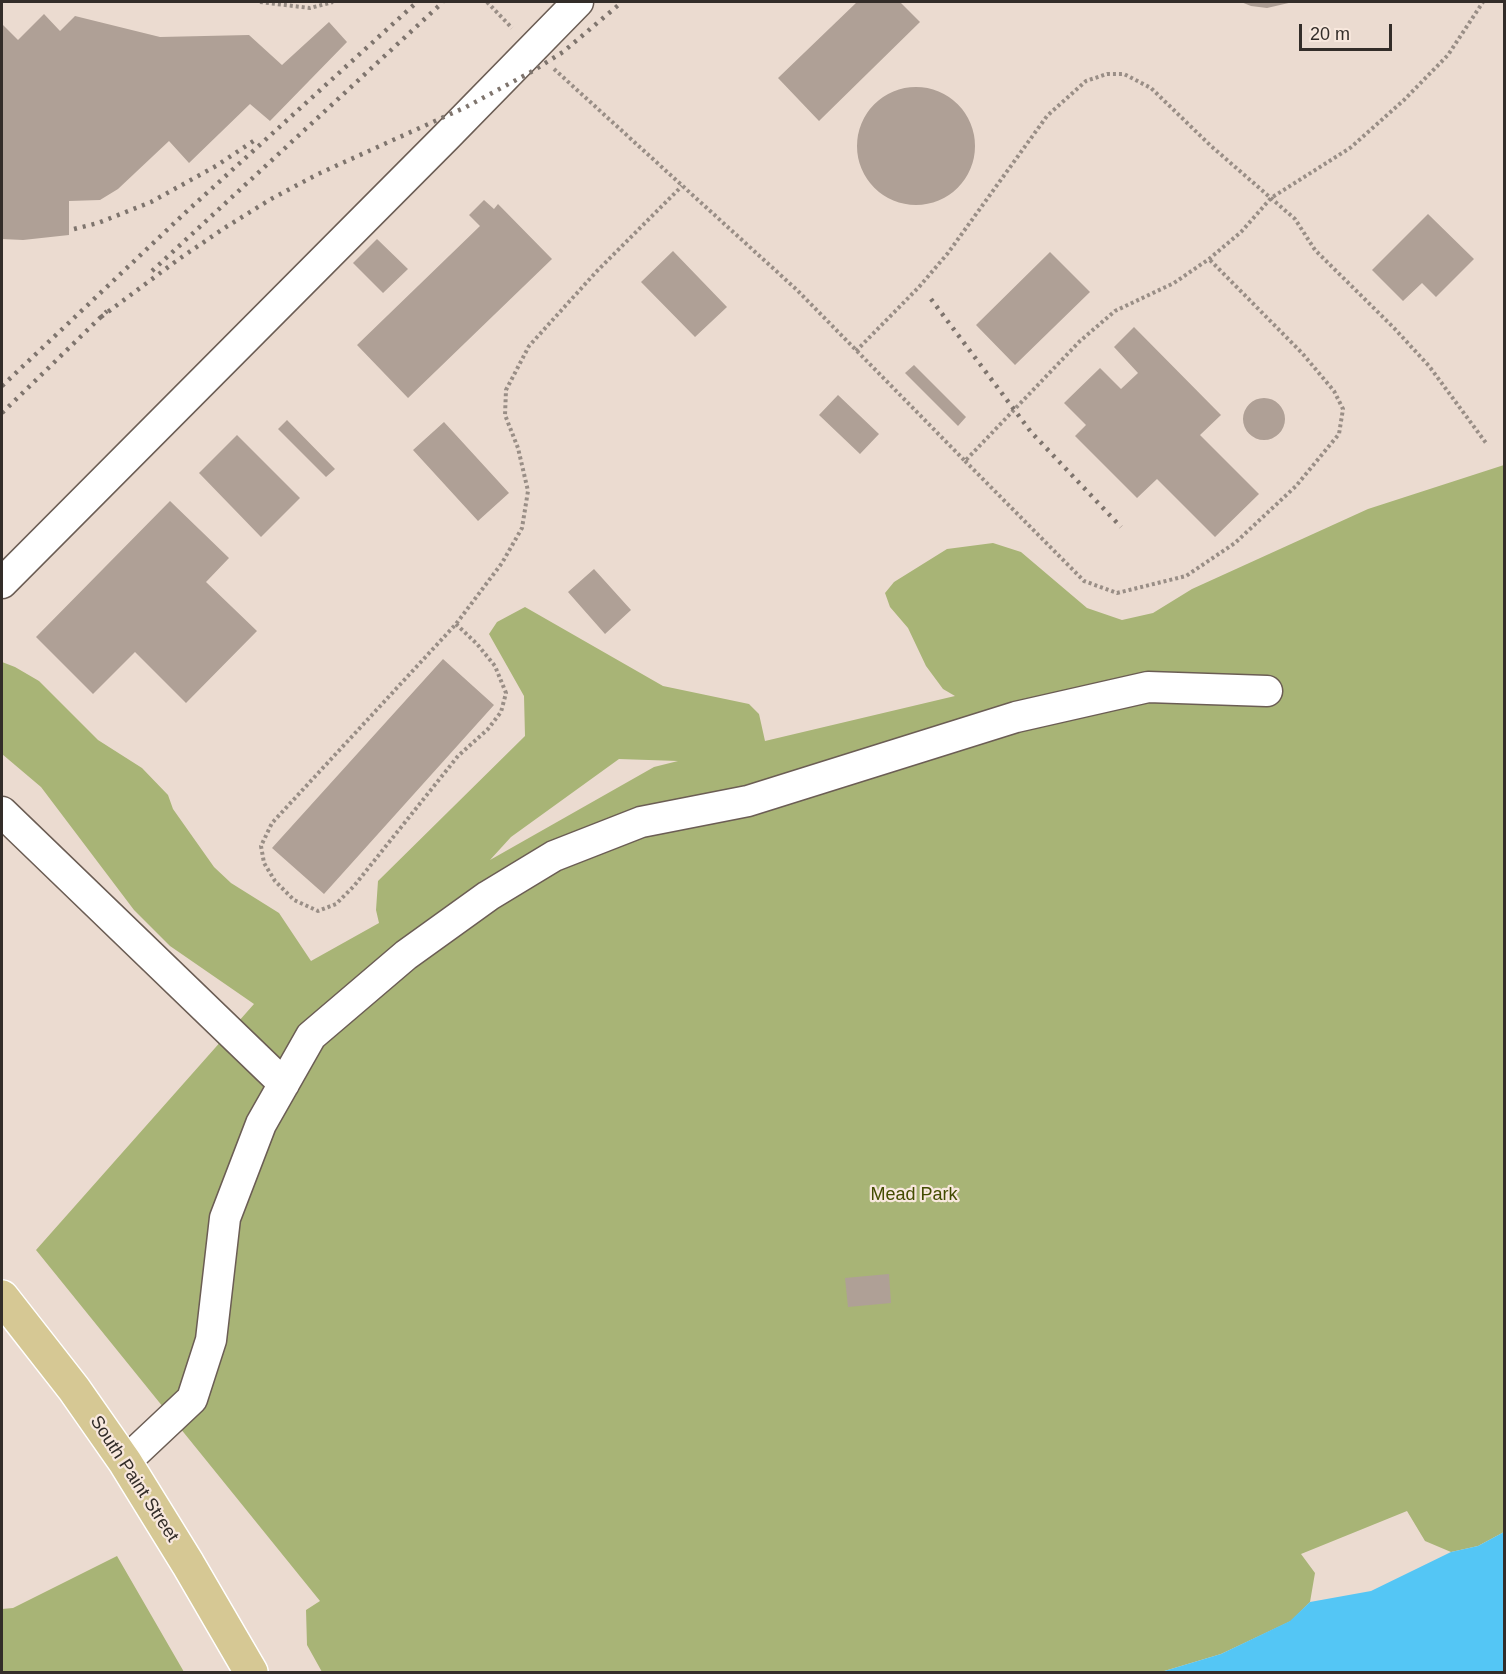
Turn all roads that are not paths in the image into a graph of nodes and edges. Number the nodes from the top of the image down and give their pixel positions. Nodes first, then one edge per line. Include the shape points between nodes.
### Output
1 (578, 2) edge
2 (2, 583) edge
3 (1267, 691) dead end
4 (2, 812) edge
5 (284, 1084) junction
6 (2, 1297) edge
7 (125, 1462) junction
8 (251, 1672) edge

1 - 2 lane
3 - 5 lane via 1148,687 1016,717 748,801 641,822 554,856 488,896 406,955 311,1036
4 - 5 lane
5 - 7 lane via 261,1124 225,1218 211,1340 192,1399
6 - 7 main road, South Paint Street via 75,1389
7 - 8 main road, South Paint Street

